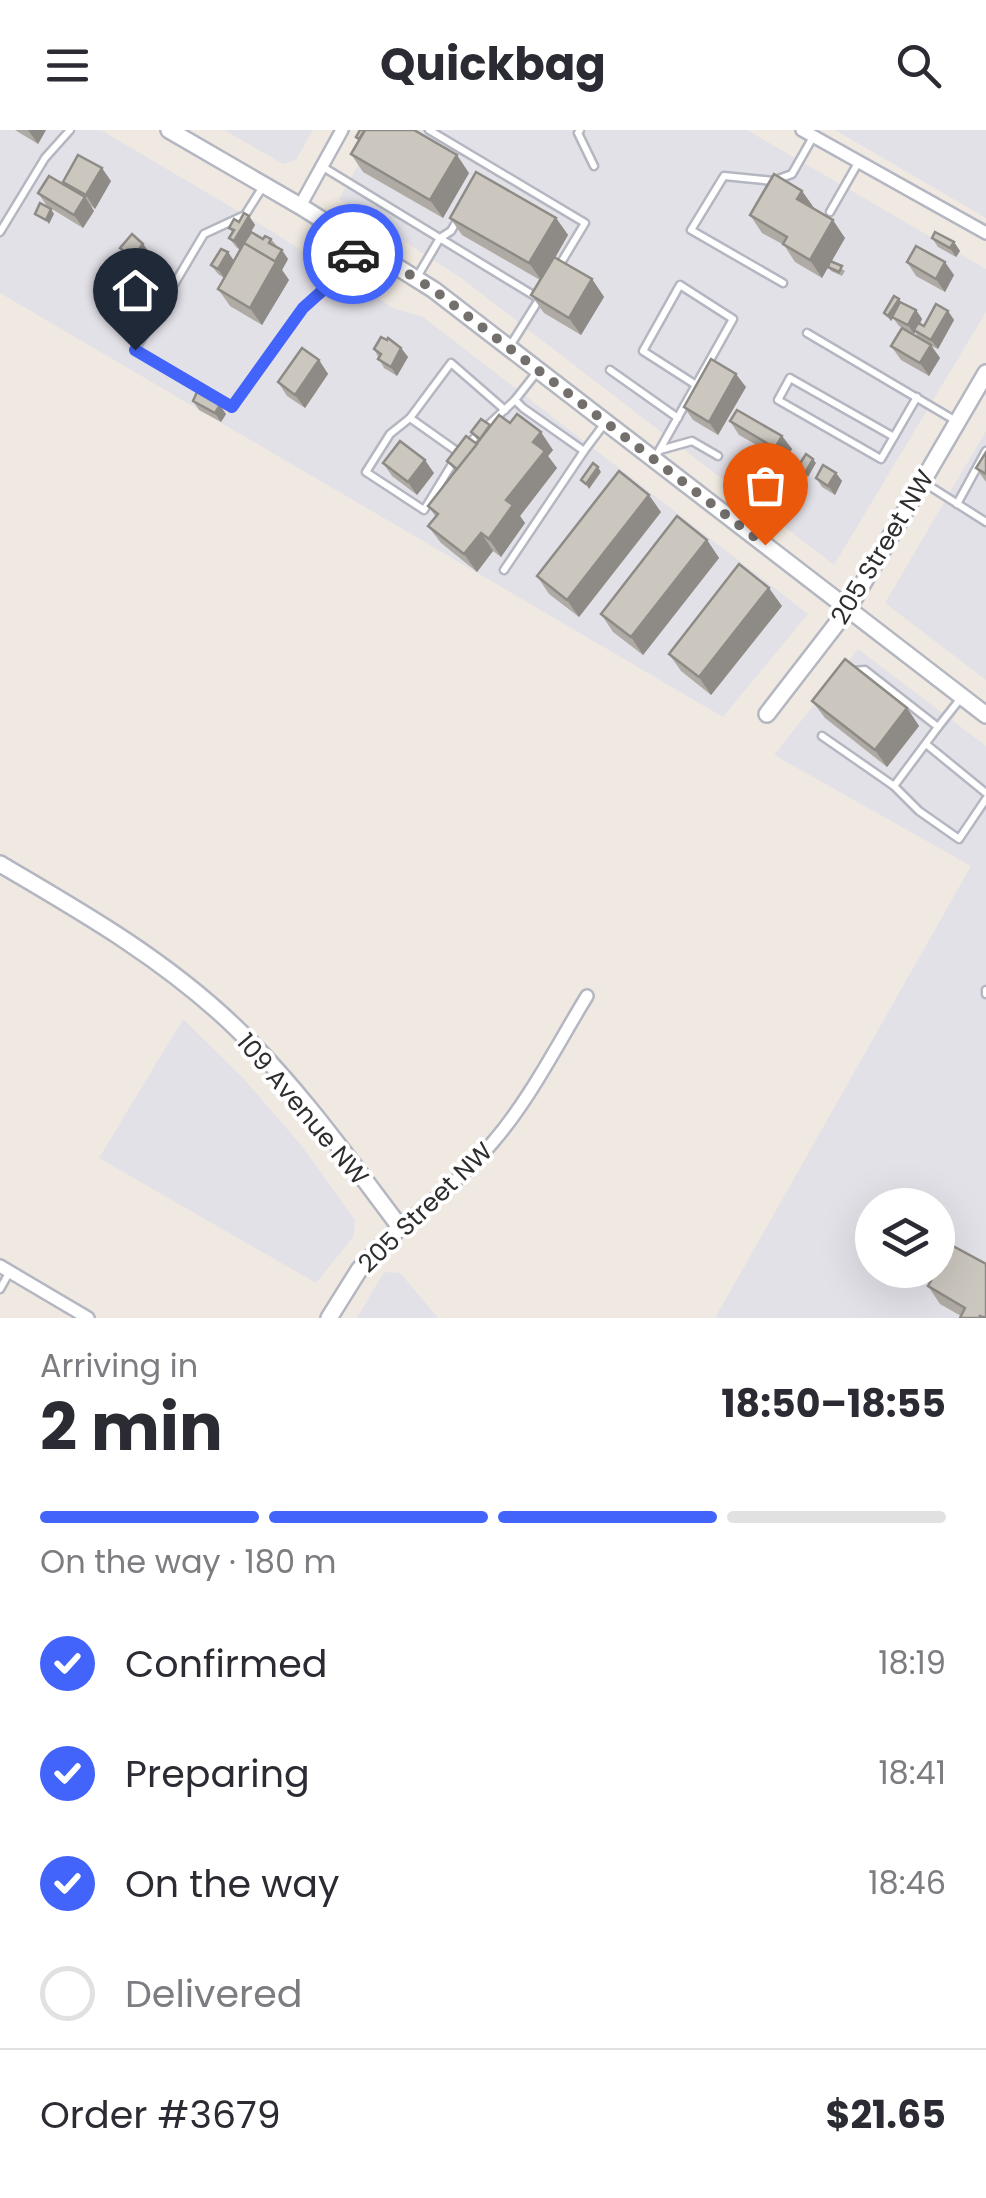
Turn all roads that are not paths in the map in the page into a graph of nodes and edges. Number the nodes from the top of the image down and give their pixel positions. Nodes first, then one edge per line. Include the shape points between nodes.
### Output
1 (70, 130) edge
2 (170, 130) edge
3 (342, 130) edge
4 (429, 130) edge
5 (580, 130) edge
6 (808, 133) edge
7 (858, 162) junction
8 (322, 166) junction
9 (594, 166) dead end
10 (264, 185) junction
11 (300, 206) junction
12 (830, 212) dead end
13 (461, 215) edge
14 (0, 232) edge
15 (986, 233) edge
16 (440, 238) junction
17 (360, 243) junction
18 (558, 268) edge
19 (417, 278) junction
20 (783, 283) dead end
21 (548, 284) edge
22 (539, 299) junction
23 (808, 333) dead end
24 (509, 348) junction
25 (538, 370) junction
26 (610, 370) dead end
27 (986, 372) edge
28 (696, 385) junction
29 (917, 398) junction
30 (970, 399) junction
31 (514, 400) junction
32 (986, 408) edge
33 (504, 410) junction
34 (410, 418) junction
35 (678, 418) junction
36 (606, 422) junction
37 (957, 422) junction
38 (894, 438) junction
39 (986, 450) edge
40 (584, 451) junction
41 (459, 453) junction
42 (657, 455) junction
43 (718, 456) dead end
44 (922, 482) junction
45 (957, 504) junction
46 (986, 522) edge
47 (504, 570) dead end
48 (848, 608) junction
49 (848, 672) edge
50 (962, 697) junction
51 (767, 714) dead end
52 (986, 715) edge
53 (938, 727) junction
54 (822, 736) dead end
55 (926, 744) junction
56 (894, 786) junction
57 (986, 796) edge
58 (0, 864) edge
59 (587, 996) dead end
60 (400, 1228) junction
61 (5, 1269) edge
62 (0, 1289) edge
63 (88, 1318) edge
64 (329, 1318) edge

1 - 14 lane
2 - 10 street
3 - 8 street
4 - 18 lane via 585,223
5 - 9 lane
6 - 7 street
6 - 20 lane via 792,174 773,181 724,176 691,230
7 - 12 lane
7 - 15 street
8 - 11 street
8 - 16 lane
10 - 11 street
10 - 17 lane via 244,215 204,234 135,350 232,407
11 - 17 street
13 - 16 lane
16 - 19 lane
16 - 22 lane
17 - 19 street
19 - 24 street
21 - 22 lane
22 - 24 lane
23 - 29 lane
24 - 25 street
25 - 31 lane
25 - 36 street
26 - 35 lane
27 - 30 street, 205 Street NW
28 - 28 lane via 734,318 680,285 643,351
28 - 35 lane
29 - 37 lane
29 - 38 lane
30 - 32 lane
30 - 37 street, 205 Street NW
31 - 33 lane
31 - 40 lane
33 - 34 lane via 451,362
33 - 41 lane
34 - 41 lane
34 - 41 lane via 390,434 366,472 424,510
35 - 42 lane
36 - 40 lane
36 - 42 street
37 - 44 street, 205 Street NW
38 - 38 lane via 881,458 778,400 790,378
39 - 45 lane
40 - 47 lane
42 - 43 lane via 692,441
42 - 48 street
44 - 45 lane
44 - 48 street, 205 Street NW
45 - 46 lane
48 - 50 street
48 - 51 street, 205 Street NW
49 - 53 lane via 865,670
50 - 52 street
50 - 53 lane
53 - 55 lane
54 - 56 lane
55 - 56 lane
55 - 57 lane
56 - 57 lane via 959,840
58 - 60 street, 109 Avenue NW via 111,929 232,1024 300,1098
59 - 60 street, 205 Street NW via 495,1140
60 - 64 street, 205 Street NW via 359,1270
61 - 62 lane
61 - 63 street

